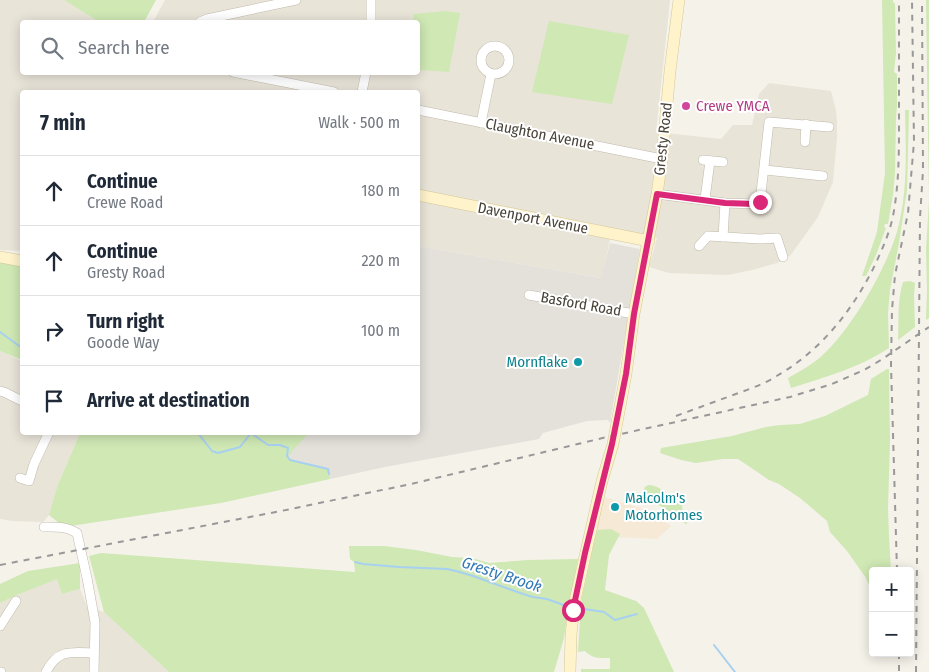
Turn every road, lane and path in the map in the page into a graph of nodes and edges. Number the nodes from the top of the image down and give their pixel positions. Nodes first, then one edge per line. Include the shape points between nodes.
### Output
1 (296, 0) edge
2 (371, 0) edge
3 (677, 0) edge
4 (205, 20) edge
5 (371, 20) edge
6 (491, 74) dead end
7 (249, 75) edge
8 (365, 75) edge
9 (324, 90) edge
10 (362, 90) edge
11 (420, 110) edge
12 (481, 123) junction
13 (806, 124) junction
14 (829, 127) dead end
15 (806, 142) dead end
16 (662, 159) junction
17 (723, 162) dead end
18 (765, 170) junction
19 (823, 176) dead end
20 (657, 194) junction
21 (420, 195) edge
22 (705, 199) junction
23 (725, 203) junction
24 (723, 237) junction
25 (649, 241) junction
26 (699, 246) dead end
27 (0, 256) edge
28 (783, 257) dead end
29 (20, 261) edge
30 (529, 295) dead end
31 (634, 314) junction
32 (0, 391) edge
33 (20, 400) edge
34 (48, 435) edge
35 (20, 478) dead end
36 (44, 527) dead end
37 (16, 601) dead end
38 (0, 626) edge
39 (94, 652) junction
40 (570, 669) edge
41 (46, 672) edge
42 (94, 672) edge

1 - 4 street
2 - 5 street
3 - 16 main road, Gresty Road
6 - 12 street
7 - 9 street
8 - 10 street
11 - 12 street, Claughton Avenue
12 - 16 street, Claughton Avenue
13 - 14 street
13 - 15 street
13 - 18 street via 769,122
16 - 20 main road, Gresty Road
17 - 22 street via 707,161
18 - 19 street
18 - 23 street via 760,202
20 - 22 street
20 - 25 main road, Gresty Road
21 - 25 main road, Davenport Avenue
22 - 23 street
23 - 24 street
24 - 26 street via 708,236
24 - 28 street via 777,238
25 - 31 main road, Gresty Road
27 - 29 main road
30 - 31 street, Basford Road
31 - 40 main road, Gresty Road via 616,425 574,608
32 - 33 street
34 - 35 street via 34,464 32,483
36 - 39 street via 64,527 77,533 95,622
37 - 38 street
39 - 41 street via 63,654 53,660
39 - 42 street

